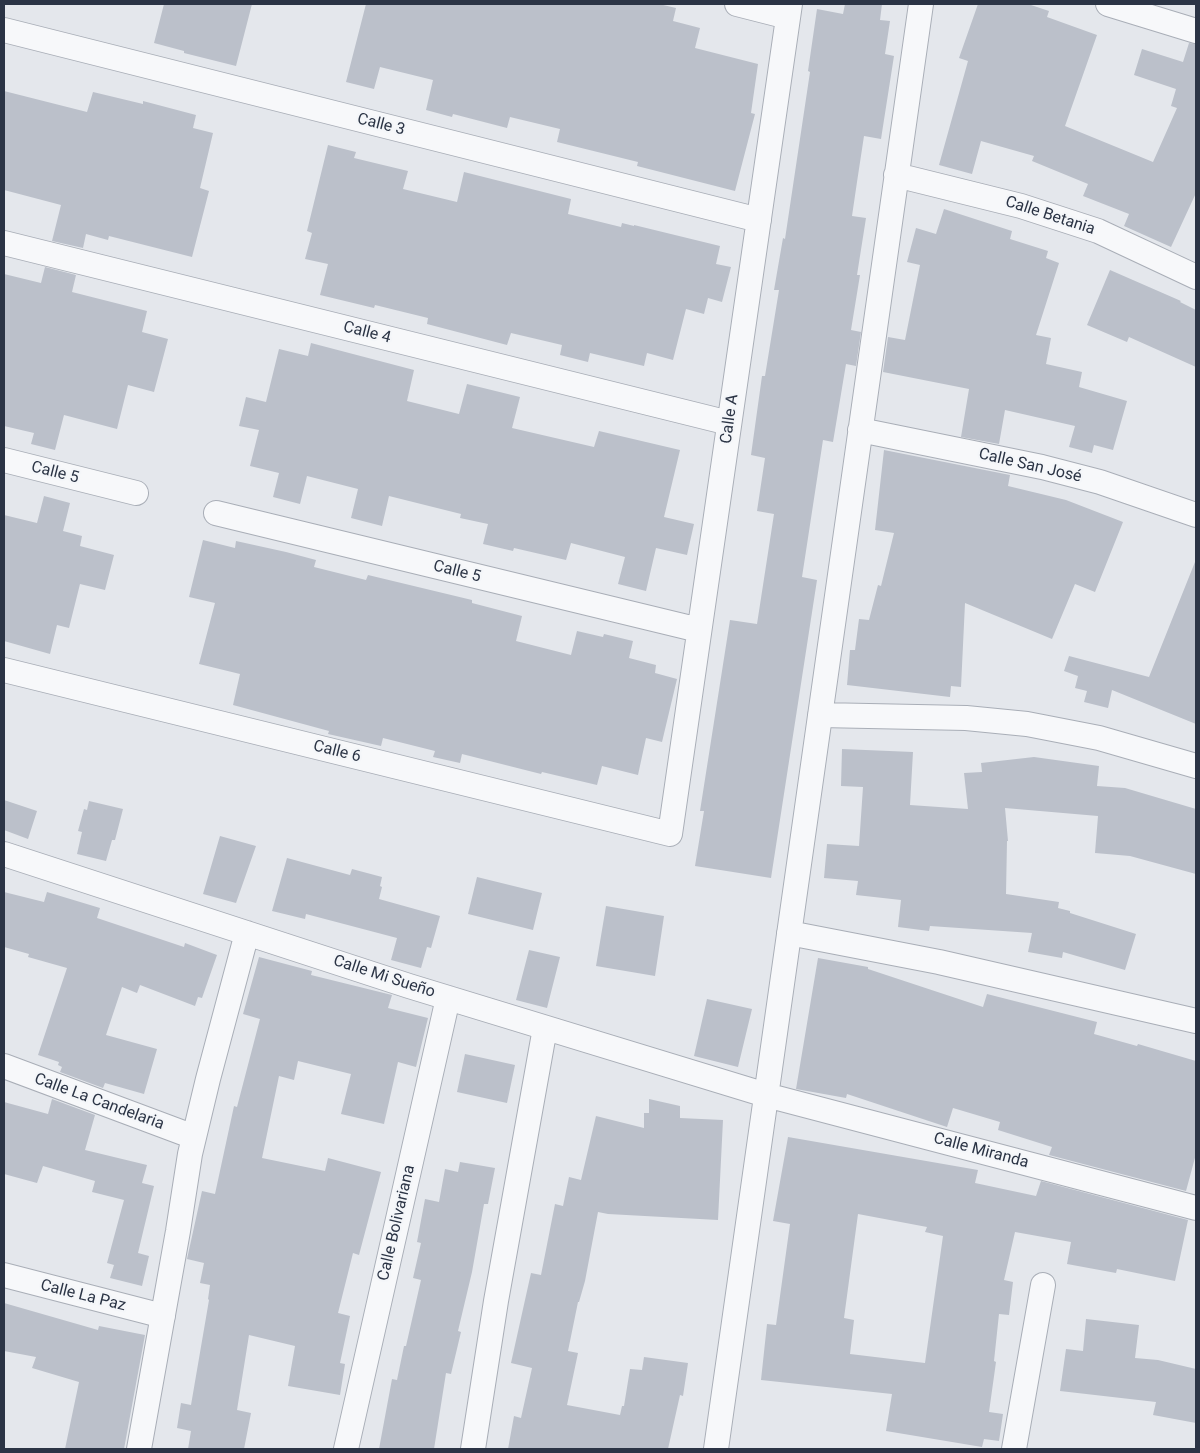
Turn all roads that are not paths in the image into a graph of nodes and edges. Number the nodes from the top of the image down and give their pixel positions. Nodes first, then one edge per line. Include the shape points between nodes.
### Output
1 (737, 4) edge
2 (921, 4) edge
3 (1108, 4) edge
4 (789, 10) edge
5 (4, 30) edge
6 (1196, 31) edge
7 (896, 175) junction
8 (759, 220) junction
9 (4, 243) edge
10 (1196, 277) edge
11 (729, 423) junction
12 (860, 430) junction
13 (4, 460) edge
14 (136, 493) dead end
15 (216, 513) dead end
16 (1196, 515) edge
17 (699, 630) junction
18 (4, 670) edge
19 (820, 715) junction
20 (1196, 766) edge
21 (670, 834) joint
22 (4, 854) edge
23 (247, 933) junction
24 (789, 933) junction
25 (448, 998) junction
26 (1196, 1021) edge
27 (545, 1028) junction
28 (4, 1066) edge
29 (766, 1095) junction
30 (194, 1137) junction
31 (1196, 1208) edge
32 (4, 1275) edge
33 (1043, 1285) dead end
34 (163, 1316) junction
35 (140, 1449) edge
36 (346, 1449) edge
37 (474, 1449) edge
38 (716, 1449) edge
39 (1014, 1449) edge

1 - 4 street
2 - 7 street
3 - 6 street
4 - 8 street, Calle A
5 - 8 street, Calle 3
7 - 10 street, Calle Betania via 1021,206 1098,231
7 - 12 street
8 - 11 street, Calle A
9 - 11 street, Calle 4
11 - 17 street, Calle A
12 - 16 street, Calle San José via 1084,478
12 - 19 street
13 - 14 street, Calle 5
15 - 17 street, Calle 5
17 - 21 street, Calle A
18 - 21 street, Calle 6
19 - 20 street via 966,718 1027,724 1099,738
19 - 24 street
22 - 23 street, Calle Mi Sueño
23 - 25 street, Calle Mi Sueño
23 - 30 street
24 - 26 street via 939,962
24 - 29 street
25 - 27 street, Calle Mi Sueño
25 - 36 street, Calle Bolivariana
27 - 29 street, Calle Mi Sueño
27 - 37 street via 496,1301
28 - 30 street, Calle La Candelaria
29 - 31 street, Calle Miranda
29 - 38 street
30 - 34 street
32 - 34 street, Calle La Paz
33 - 39 street
34 - 35 street

